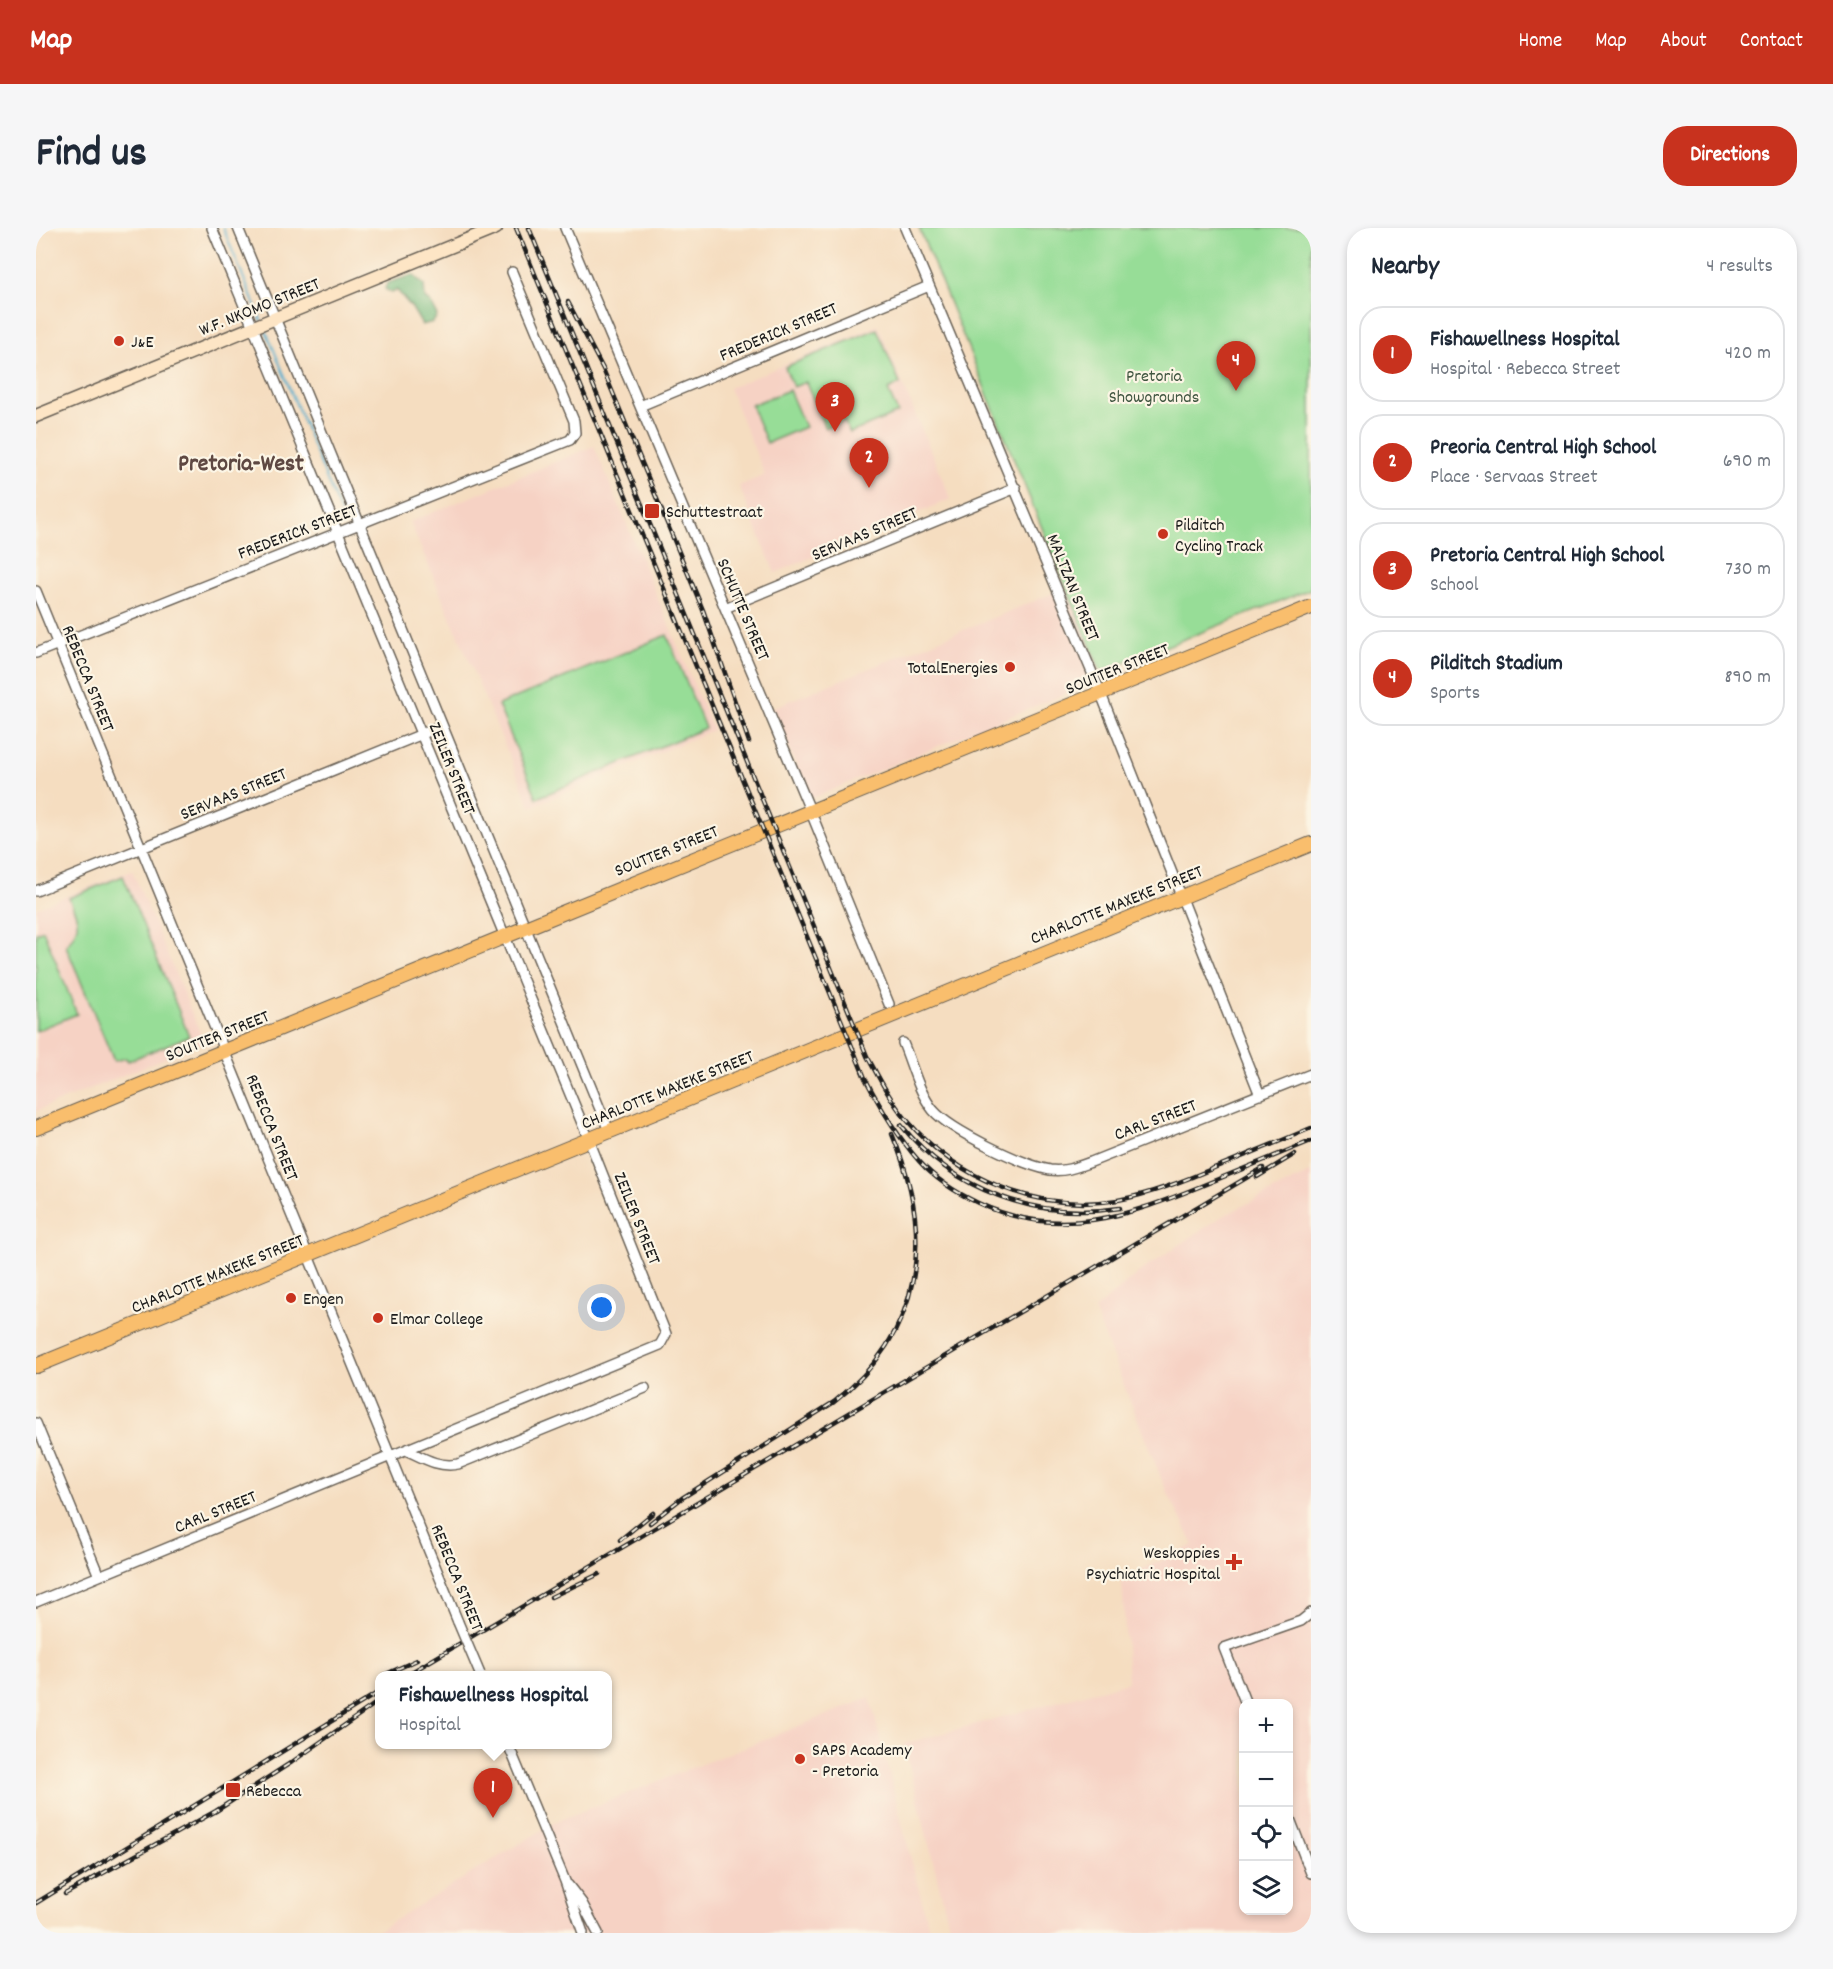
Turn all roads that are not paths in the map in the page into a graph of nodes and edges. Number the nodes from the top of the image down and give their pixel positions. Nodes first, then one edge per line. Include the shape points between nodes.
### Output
1 (212, 228) edge
2 (238, 228) edge
3 (496, 228) edge
4 (565, 228) edge
5 (905, 228) edge
6 (512, 272) dead end
7 (929, 286) junction
8 (273, 319) junction
9 (254, 327) junction
10 (640, 406) junction
11 (36, 416) edge
12 (1016, 488) junction
13 (360, 525) junction
14 (339, 532) junction
15 (36, 591) edge
16 (1311, 607) edge
17 (725, 608) junction
18 (57, 644) junction
19 (36, 653) edge
20 (1101, 694) junction
21 (442, 726) junction
22 (422, 735) junction
23 (810, 810) junction
24 (1311, 844) edge
25 (141, 848) junction
26 (36, 891) edge
27 (1182, 896) junction
28 (525, 928) junction
29 (505, 936) junction
30 (889, 1004) dead end
31 (903, 1043) dead end
32 (224, 1051) junction
33 (1311, 1074) edge
34 (1260, 1095) junction
35 (36, 1128) edge
36 (609, 1131) junction
37 (589, 1140) junction
38 (308, 1255) junction
39 (662, 1322) joint
40 (36, 1366) edge
41 (645, 1388) dead end
42 (36, 1423) edge
43 (406, 1450) junction
44 (390, 1456) junction
45 (99, 1576) junction
46 (36, 1602) edge
47 (1311, 1613) edge
48 (478, 1671) edge
49 (1244, 1699) edge
50 (510, 1749) edge
51 (1293, 1827) edge
52 (1311, 1873) edge
53 (565, 1881) junction
54 (583, 1933) edge
55 (598, 1933) edge

1 - 9 street, ZEILER STREET
2 - 8 street, ZEILER STREET
3 - 8 main road, W.F. NKOMO STREET
4 - 10 street, SCHUTTE STREET
5 - 7 street, MALTZAN STREET
6 - 13 street, FREDERICK STREET via 574,421 575,434 570,440
7 - 10 street, FREDERICK STREET
7 - 12 street, MALTZAN STREET
8 - 9 main road, W.F. NKOMO STREET
8 - 13 street, ZEILER STREET
9 - 11 main road, W.F. NKOMO STREET
9 - 14 street, ZEILER STREET
10 - 17 street, SCHUTTE STREET
12 - 17 street, SERVAAS STREET
12 - 20 street, MALTZAN STREET
13 - 14 street, FREDERICK STREET
13 - 21 street, ZEILER STREET
14 - 18 street, FREDERICK STREET
14 - 22 street, ZEILER STREET
15 - 18 street, REBECCA STREET
16 - 20 main road, SOUTTER STREET
17 - 23 street, SCHUTTE STREET
18 - 19 street, FREDERICK STREET
18 - 25 street, REBECCA STREET
20 - 23 main road, SOUTTER STREET
20 - 27 street, MALTZAN STREET
21 - 22 street, SERVAAS STREET
21 - 28 street, ZEILER STREET
22 - 25 street, SERVAAS STREET
22 - 29 street, ZEILER STREET
23 - 28 main road, SOUTTER STREET
23 - 30 street, SCHUTTE STREET
24 - 27 main road, CHARLOTTE MAXEKE STREET
25 - 26 street, SERVAAS STREET
25 - 32 street, REBECCA STREET
27 - 34 street, MALTZAN STREET
27 - 36 main road, CHARLOTTE MAXEKE STREET
28 - 29 main road, SOUTTER STREET
28 - 36 street, ZEILER STREET
29 - 32 main road, SOUTTER STREET
29 - 37 street, ZEILER STREET
31 - 34 street, CARL STREET via 933,1110 969,1137 1051,1170 1072,1169
32 - 35 main road, SOUTTER STREET
32 - 38 street, REBECCA STREET
33 - 34 street, CARL STREET
36 - 37 main road, CHARLOTTE MAXEKE STREET
37 - 38 main road, CHARLOTTE MAXEKE STREET
37 - 39 street, ZEILER STREET
38 - 40 main road, CHARLOTTE MAXEKE STREET
38 - 44 street, REBECCA STREET
39 - 43 street, CARL STREET via 666,1333 660,1346
41 - 43 street via 458,1464 439,1465
42 - 45 street
43 - 44 street, CARL STREET
44 - 45 street, CARL STREET
44 - 48 street, REBECCA STREET, bridge
45 - 46 street, CARL STREET
47 - 49 street via 1301,1621 1224,1648
50 - 53 street
51 - 52 street
53 - 54 street
53 - 55 street

